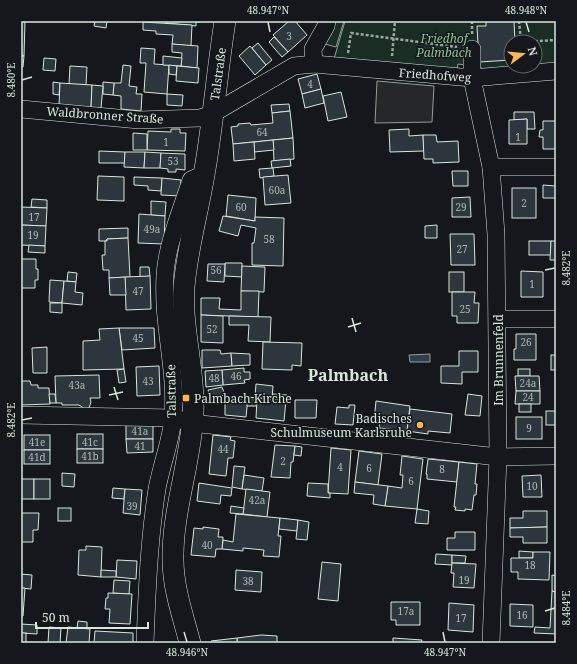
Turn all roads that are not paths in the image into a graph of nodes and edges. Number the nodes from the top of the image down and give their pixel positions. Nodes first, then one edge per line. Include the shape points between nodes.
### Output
1 (225, 21) edge
2 (327, 21) edge
3 (465, 48) road end
4 (314, 64) junction
5 (556, 71) edge
6 (472, 78) junction
7 (21, 108) edge
8 (212, 114) junction
9 (491, 167) junction
10 (556, 167) edge
11 (498, 319) junction
12 (556, 319) edge
13 (21, 415) edge
14 (183, 421) junction
15 (556, 456) edge
16 (498, 457) junction
17 (145, 643) edge
18 (190, 643) edge
19 (491, 643) edge

1 - 8 main road, Talstraße
2 - 4 street via 313,49
3 - 6 street, Im Brunnenfeld
4 - 6 street, Friedhofweg
4 - 8 street, Friedhofweg via 294,66
5 - 6 street, Friedhofweg
6 - 9 street, Im Brunnenfeld
7 - 8 street, Waldbronner Straße via 139,120 200,118
8 - 14 main road, Talstraße via 184,285 184,323 192,386
9 - 10 street
9 - 11 street, Im Brunnenfeld
11 - 12 street
11 - 16 street, Im Brunnenfeld
13 - 14 street
14 - 16 street
14 - 17 street, Talstraße via 157,488 149,553
14 - 18 main road, Talstraße via 189,452 176,524 173,560 178,597
15 - 16 street
16 - 19 street, Im Brunnenfeld

